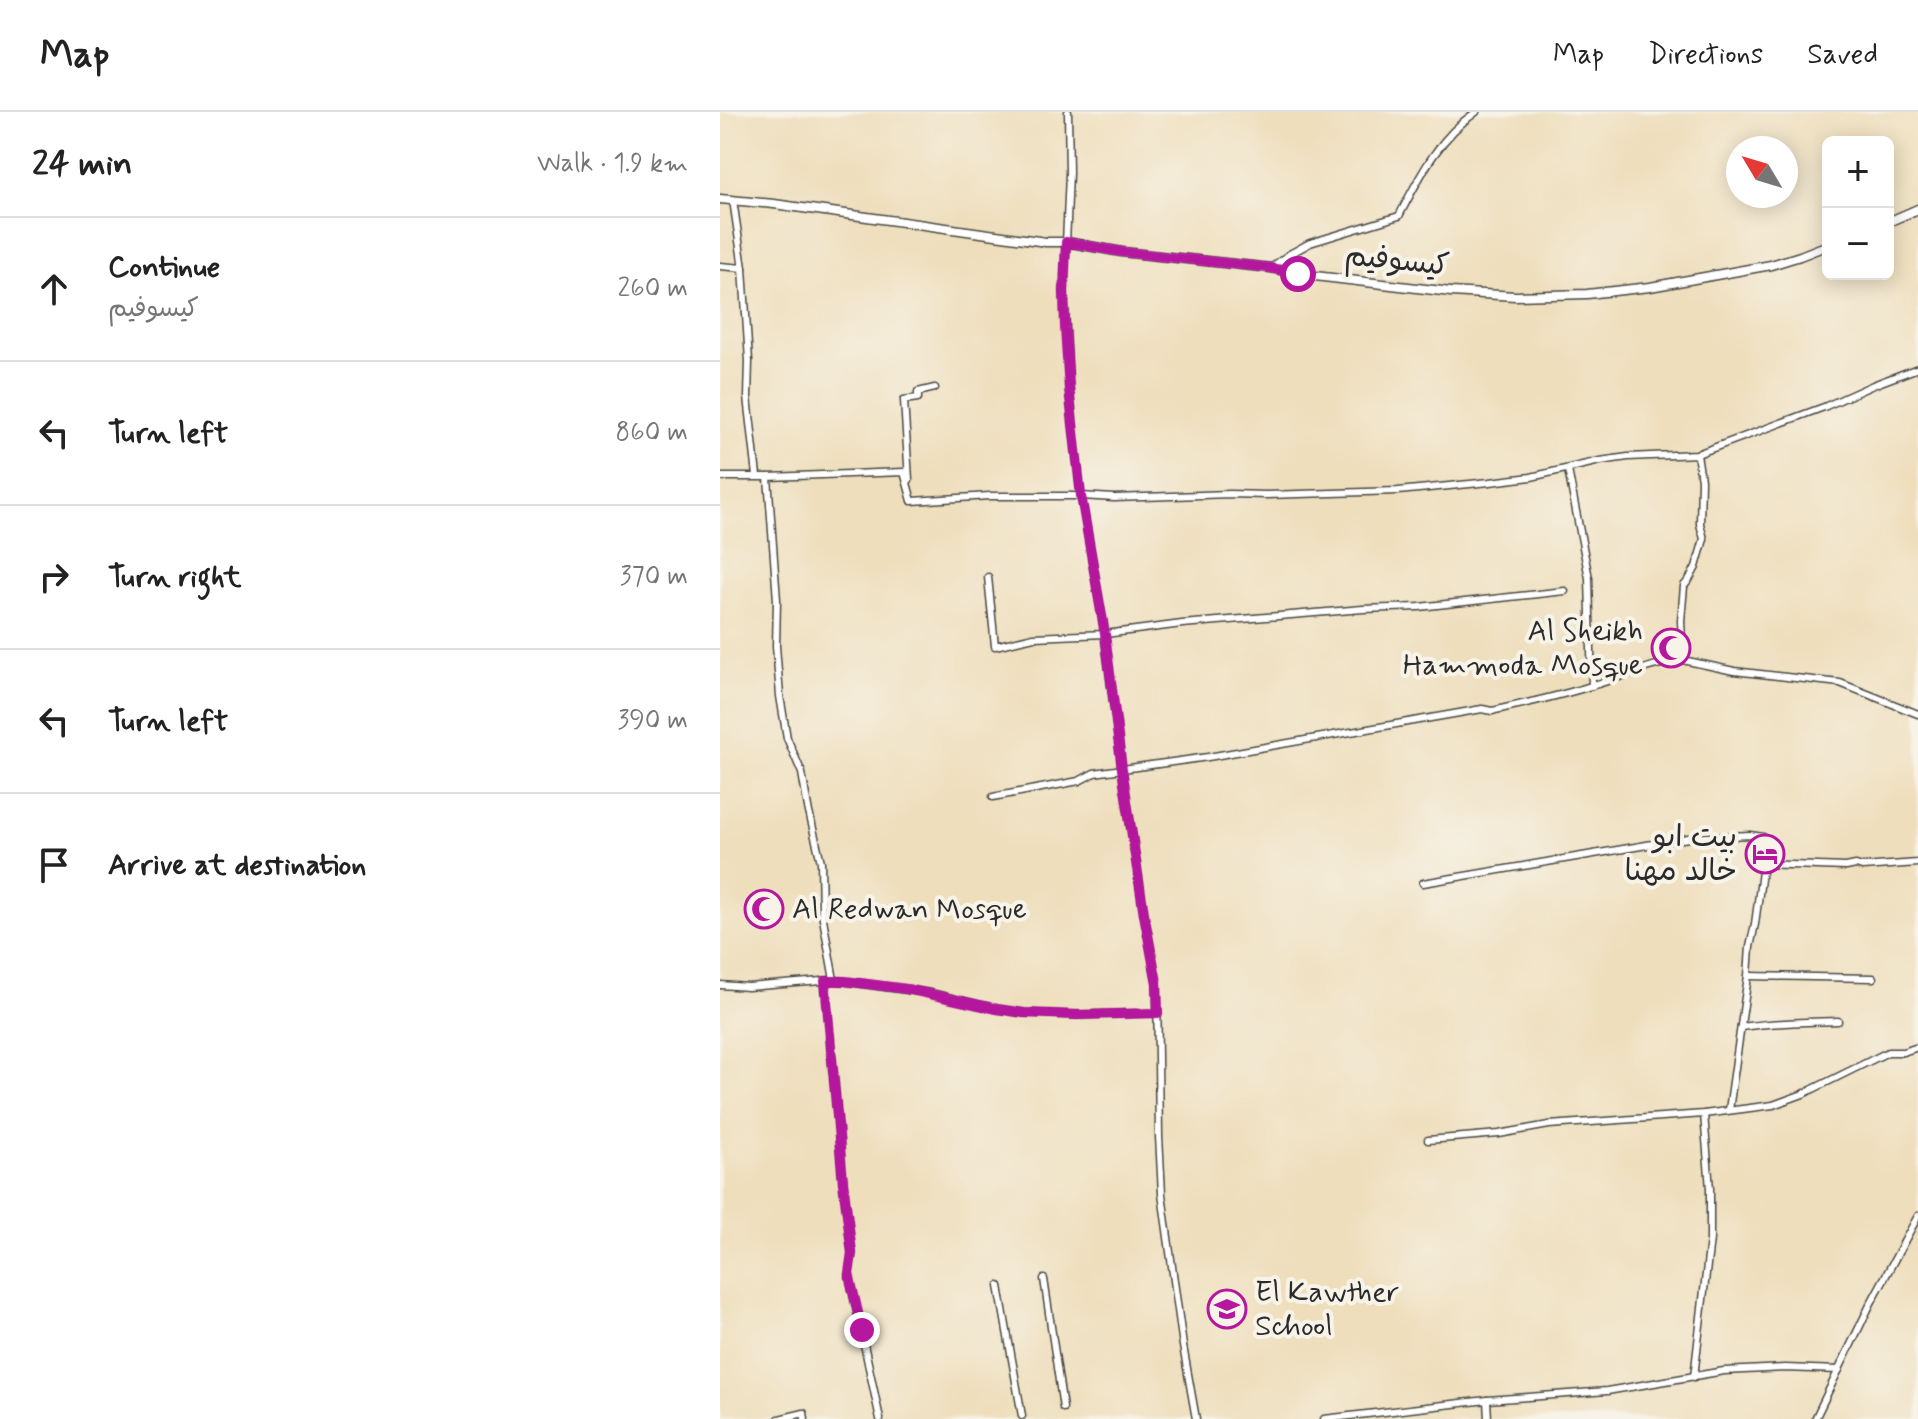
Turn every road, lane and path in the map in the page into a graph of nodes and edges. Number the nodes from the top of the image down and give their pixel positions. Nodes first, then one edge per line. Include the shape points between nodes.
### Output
1 (1068, 112) edge
2 (1476, 112) edge
3 (720, 199) edge
4 (733, 200) junction
5 (1918, 209) edge
6 (1894, 219) edge
7 (1066, 242) junction
8 (1822, 247) edge
9 (720, 266) edge
10 (743, 268) junction
11 (1271, 268) junction
12 (1918, 368) edge
13 (935, 388) dead end
14 (1697, 454) junction
15 (1568, 470) junction
16 (757, 476) junction
17 (720, 477) edge
18 (768, 477) junction
19 (910, 488) junction
20 (1081, 496) junction
21 (988, 577) dead end
22 (1565, 591) dead end
23 (1105, 634) junction
24 (1683, 660) junction
25 (1592, 686) junction
26 (1918, 714) edge
27 (1122, 769) junction
28 (993, 797) dead end
29 (1918, 863) edge
30 (1763, 864) junction
31 (1423, 883) dead end
32 (1748, 976) junction
33 (1873, 978) dead end
34 (834, 980) junction
35 (825, 981) junction
36 (720, 985) edge
37 (1158, 1013) junction
38 (1838, 1021) dead end
39 (1741, 1027) junction
40 (1918, 1047) edge
41 (1729, 1110) junction
42 (1704, 1114) junction
43 (1428, 1140) dead end
44 (1918, 1216) edge
45 (1044, 1279) dead end
46 (999, 1286) dead end
47 (1839, 1370) junction
48 (1694, 1377) junction
49 (1487, 1400) junction
50 (1063, 1408) dead end
51 (1022, 1416) dead end
52 (779, 1419) edge
53 (805, 1419) edge
54 (880, 1419) edge
55 (1196, 1419) edge
56 (1324, 1419) edge
57 (1488, 1419) edge
58 (1815, 1419) edge

1 - 7 street
2 - 11 street via 1442,141 1399,216 1310,243
3 - 4 street, كيسوفيم
4 - 7 street, كيسوفيم
4 - 10 street
5 - 6 street
7 - 11 street, كيسوفيم
7 - 20 street via 1067,358
8 - 11 street, كيسوفيم via 1771,265 1587,294 1451,292
9 - 10 street
10 - 16 street
12 - 14 street
13 - 19 street via 904,400
14 - 15 street via 1628,457
14 - 24 street via 1704,539 1684,586
15 - 20 street via 1398,491
15 - 25 street via 1589,578
16 - 17 street
16 - 18 street
18 - 19 street via 904,472
18 - 34 street via 780,696 821,862 822,913
19 - 20 street via 912,501
20 - 23 street
21 - 23 street via 995,646 1034,637
22 - 23 street
23 - 27 street
24 - 25 street
24 - 26 street via 1840,683
25 - 27 street via 1492,711
27 - 28 street
27 - 37 street
29 - 30 street
30 - 31 street via 1763,837 1703,837
30 - 32 street
32 - 33 street
32 - 39 street
34 - 35 street
34 - 37 street via 1024,1013
35 - 36 street
35 - 54 street via 852,1253 849,1274
37 - 55 street via 1162,1194
38 - 39 street
39 - 41 street
40 - 41 street via 1888,1052 1773,1105
41 - 42 street
42 - 43 street
42 - 48 street via 1710,1239
44 - 47 street
45 - 50 street
46 - 51 street
47 - 48 street via 1775,1368
47 - 58 street
48 - 49 street via 1607,1391
49 - 56 street
49 - 57 street
52 - 53 street via 804,1413

